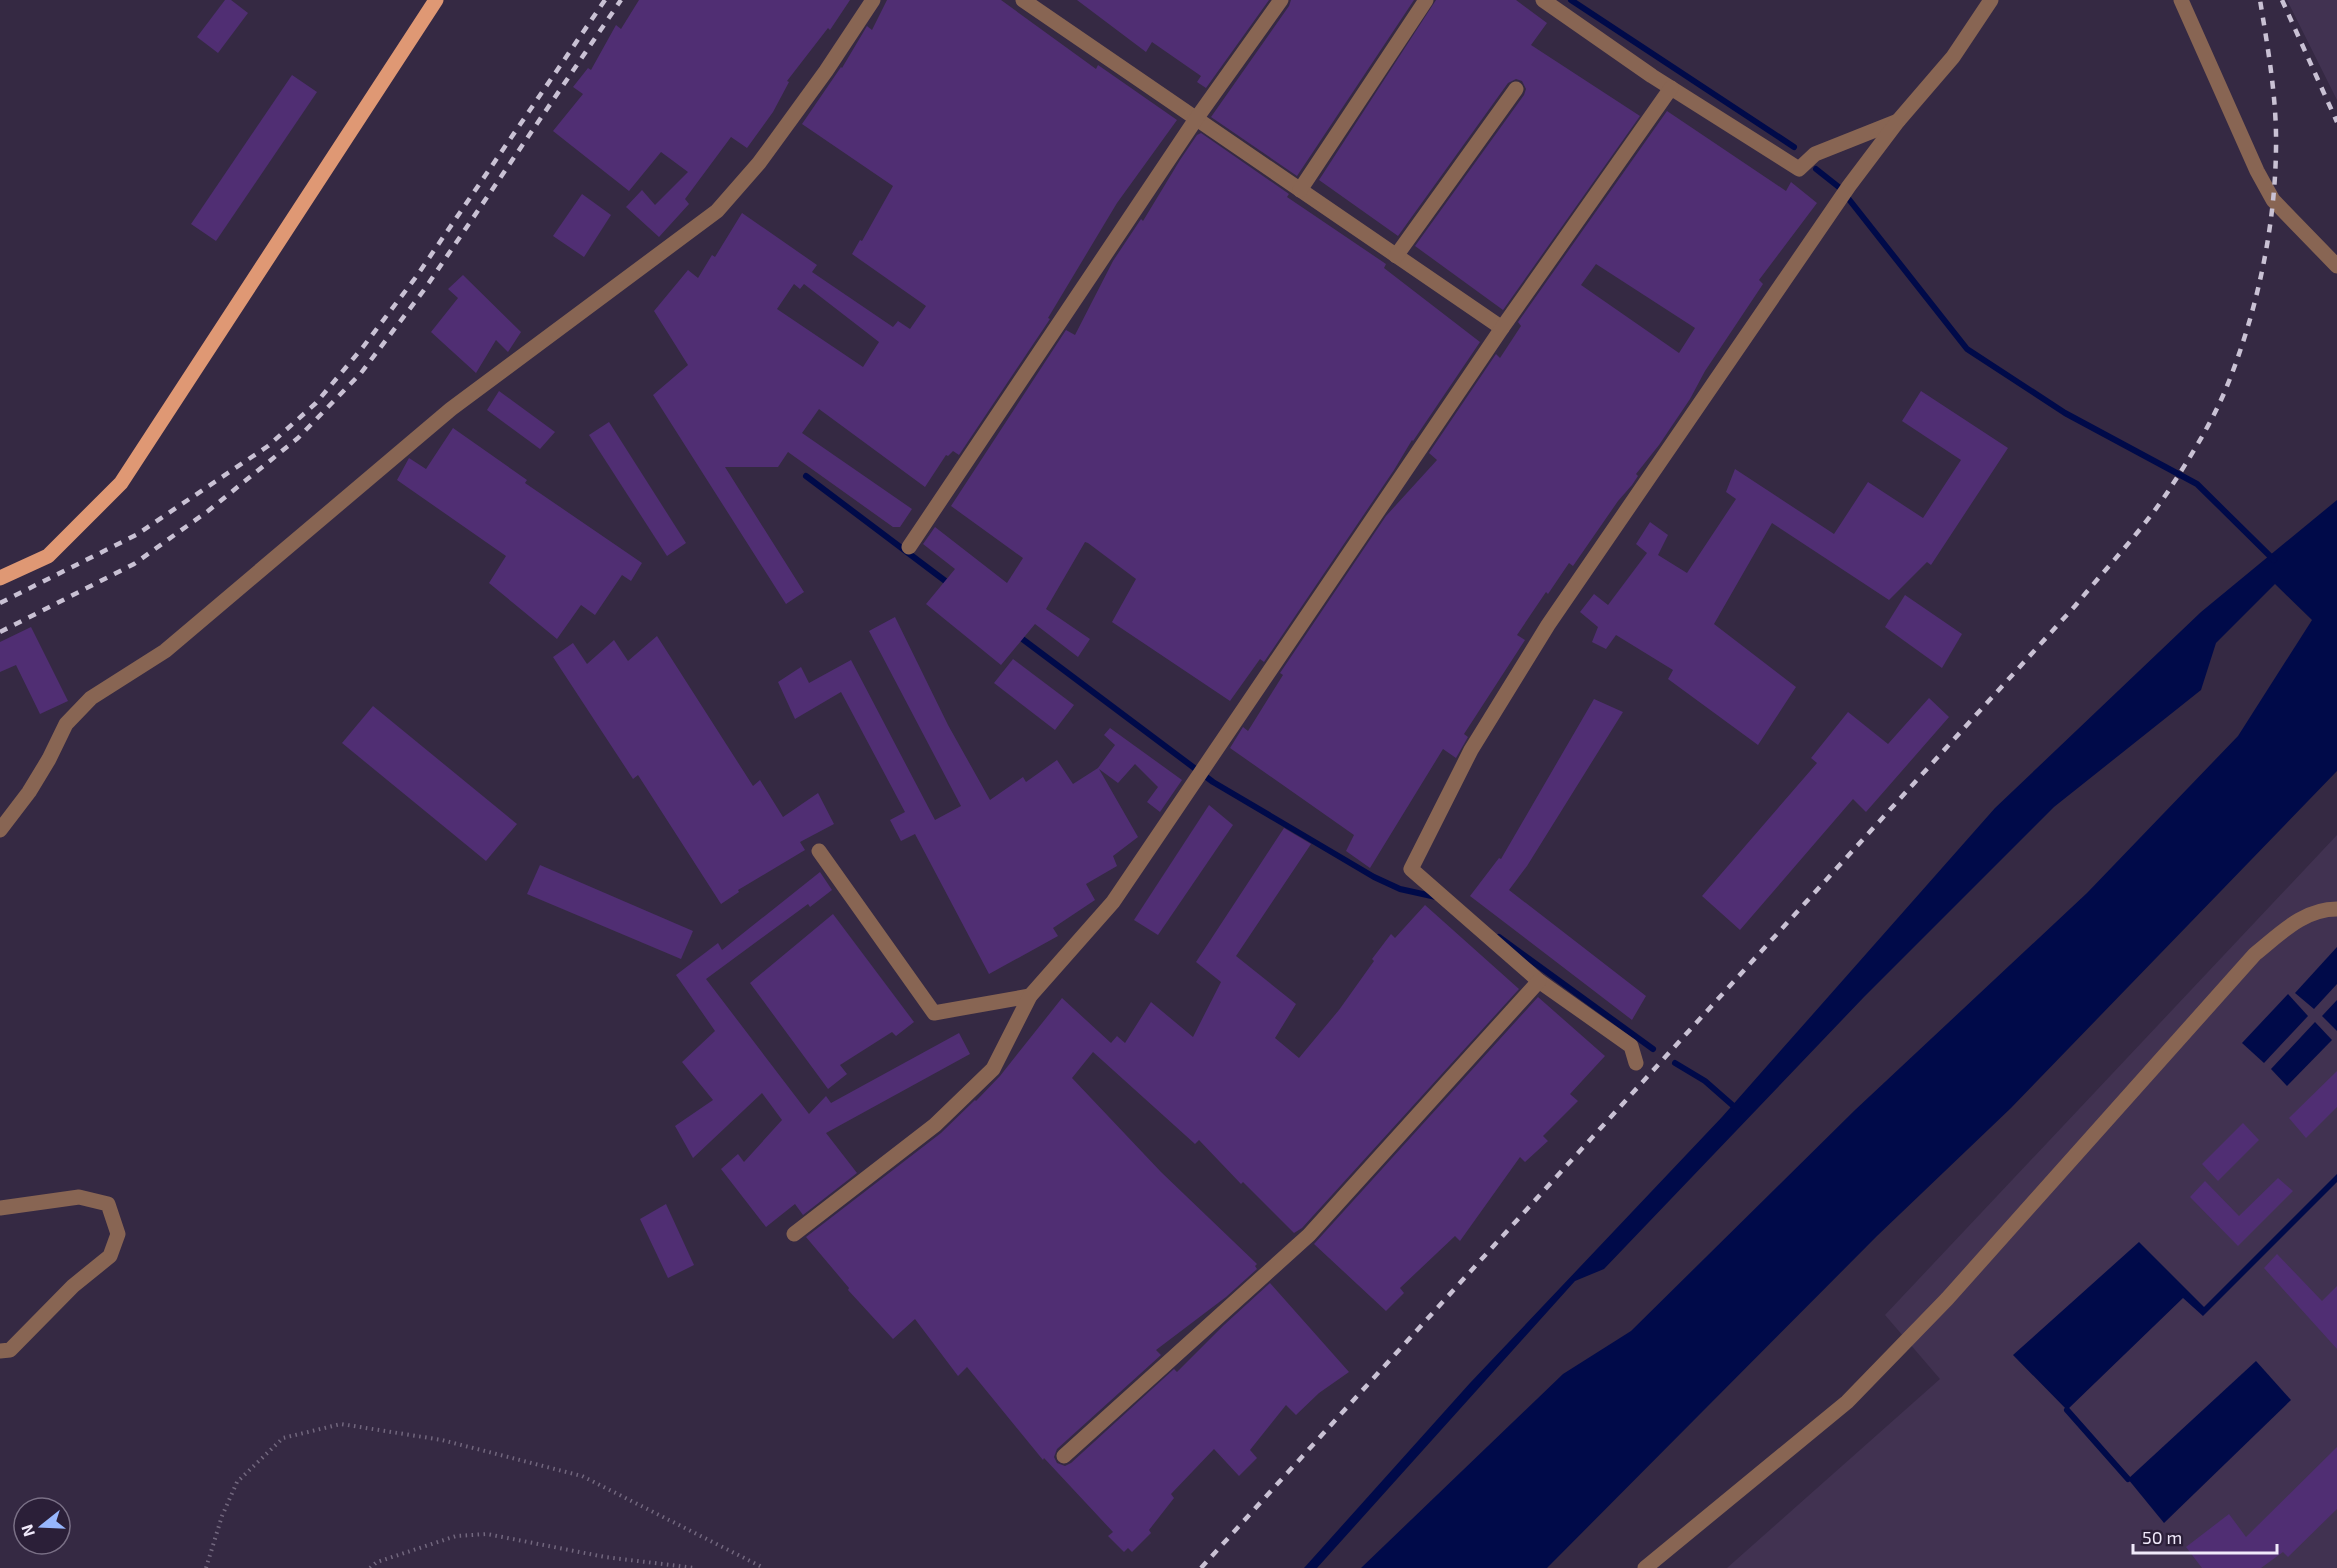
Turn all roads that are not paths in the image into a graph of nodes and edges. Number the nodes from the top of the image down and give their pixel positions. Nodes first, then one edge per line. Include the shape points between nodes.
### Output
1 (436, 0) edge
2 (873, 0) edge
3 (1023, 0) edge
4 (1281, 0) edge
5 (1426, 0) edge
6 (1543, 0) edge
7 (1991, 0) edge
8 (2181, 0) edge
9 (1671, 88) junction
10 (1516, 89) dead end
11 (1196, 119) junction
12 (1898, 121) junction
13 (1300, 190) junction
14 (1396, 256) junction
15 (2337, 266) edge
16 (1502, 328) junction
17 (909, 547) dead end
18 (0, 578) edge
19 (0, 831) edge
20 (819, 851) dead end
21 (2337, 909) edge
22 (1539, 981) junction
23 (1030, 996) junction
24 (1636, 1063) dead end
25 (0, 1208) edge
26 (794, 1234) dead end
27 (0, 1351) edge
28 (1064, 1456) dead end
29 (1645, 1568) edge

1 - 18 main road via 121,483 48,556
2 - 19 street via 759,163 717,211 451,409 165,651 91,698 66,724 50,759
3 - 11 street
4 - 11 street
5 - 13 street
6 - 9 street
7 - 12 street via 1953,57
8 - 15 street via 2273,200
9 - 12 street via 1799,169 1815,154
9 - 16 street
10 - 14 street
11 - 13 street
11 - 17 street
12 - 22 street via 1753,323 1548,625 1471,750 1411,868
13 - 14 street
14 - 16 street
16 - 23 street via 1107,911
20 - 23 street via 934,1013
21 - 29 street via 2295,921 2255,954 1947,1299 1847,1402
22 - 24 street via 1630,1046
22 - 28 street via 1310,1235
23 - 26 street via 993,1069 935,1125
25 - 27 street via 79,1197 108,1204 118,1234 110,1256 73,1286 10,1350

